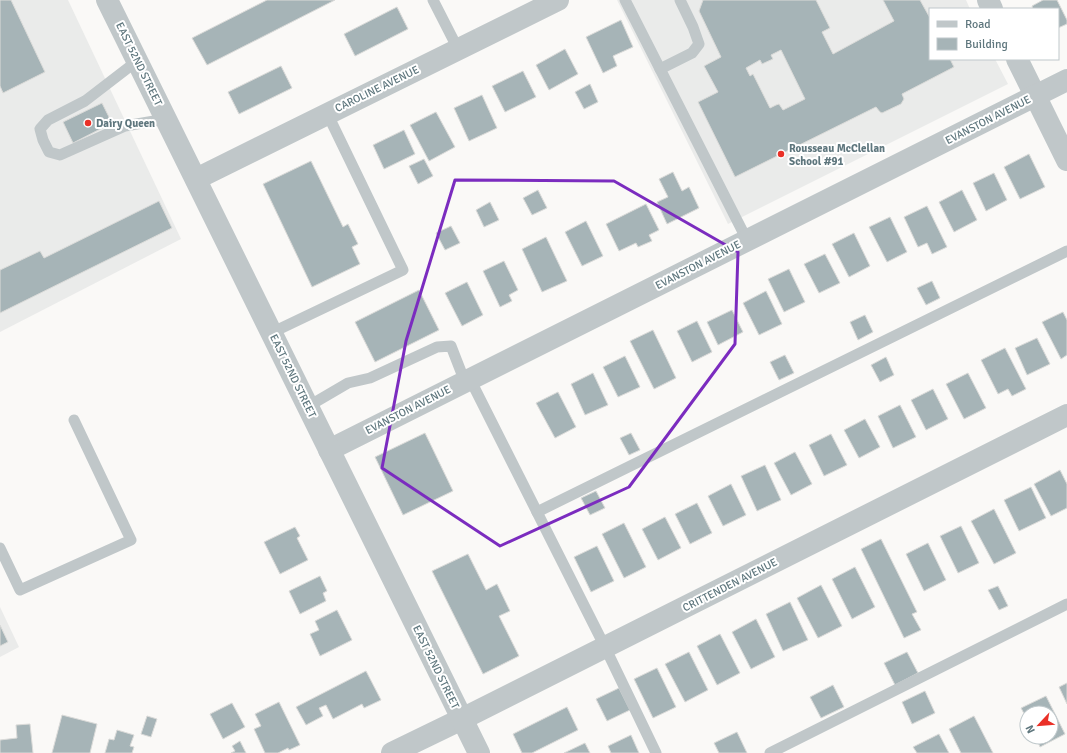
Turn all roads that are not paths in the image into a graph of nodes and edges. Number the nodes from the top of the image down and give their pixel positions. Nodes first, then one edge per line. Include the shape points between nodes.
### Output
1 (107, 0) edge
2 (434, 0) edge
3 (558, 0) edge
4 (625, 0) edge
5 (680, 0) edge
6 (458, 49) junction
7 (1017, 60) edge
8 (137, 61) junction
9 (660, 69) junction
10 (1067, 80) edge
11 (1035, 96) junction
12 (327, 113) junction
13 (166, 119) junction
14 (1067, 160) edge
15 (196, 179) junction
16 (747, 240) junction
17 (1067, 251) edge
18 (271, 333) junction
19 (468, 380) junction
20 (307, 406) junction
21 (1067, 415) edge
22 (74, 420) dead end
23 (329, 450) junction
24 (537, 512) junction
25 (0, 548) edge
26 (1067, 604) edge
27 (605, 647) junction
28 (462, 719) junction
29 (392, 753) edge
30 (478, 753) edge
31 (656, 753) edge
32 (770, 753) edge

1 - 8 street, EAST 52ND STREET
2 - 6 lane
3 - 6 street, CAROLINE AVENUE
4 - 9 lane
5 - 9 lane via 699,44 692,53
6 - 12 street, CAROLINE AVENUE
7 - 11 street
8 - 13 street, EAST 52ND STREET
8 - 13 lane via 85,101 48,120 40,128 43,140 49,152 60,155 125,126
9 - 16 lane
10 - 11 street, EVANSTON AVENUE
11 - 14 street
11 - 16 street, EVANSTON AVENUE
12 - 15 street, CAROLINE AVENUE
12 - 18 lane via 403,270
13 - 15 street, EAST 52ND STREET
15 - 18 street, EAST 52ND STREET
16 - 19 street, EVANSTON AVENUE
17 - 24 lane
18 - 20 street, EAST 52ND STREET
19 - 20 lane via 451,346 437,347 370,378 348,383
19 - 23 street, EVANSTON AVENUE
19 - 24 lane
20 - 23 street, EAST 52ND STREET
21 - 27 street, CRITTENDEN AVENUE
22 - 25 lane via 131,540 20,590
23 - 28 street, EAST 52ND STREET
24 - 27 lane
26 - 32 lane
27 - 28 street, CRITTENDEN AVENUE
27 - 31 lane
28 - 29 street, CRITTENDEN AVENUE
28 - 30 street, EAST 52ND STREET

